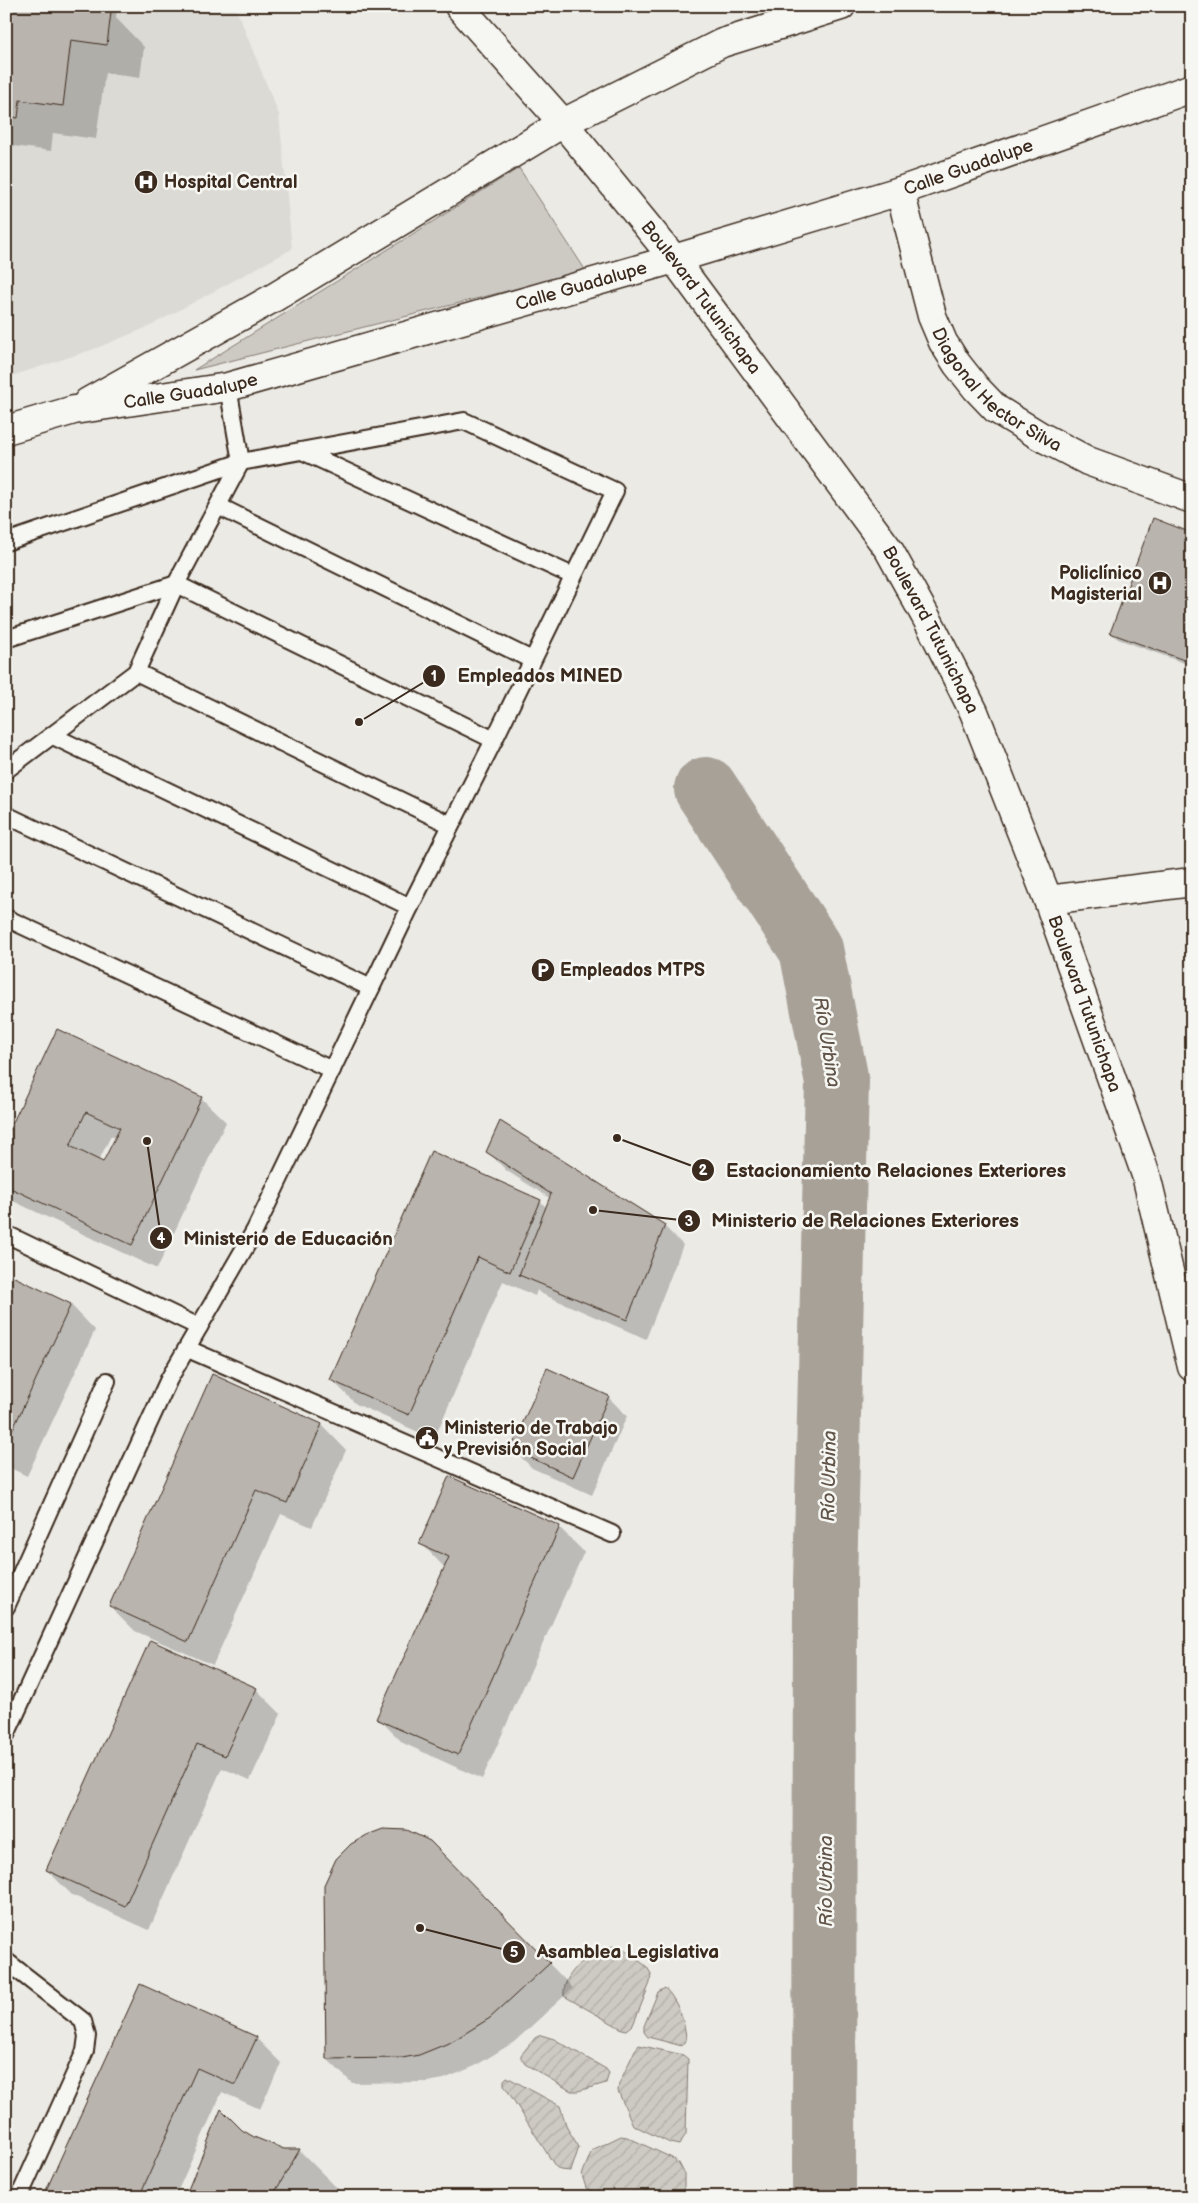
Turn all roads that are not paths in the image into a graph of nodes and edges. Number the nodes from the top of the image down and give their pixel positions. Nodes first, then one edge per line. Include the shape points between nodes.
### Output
1 (459, 6) edge
2 (841, 6) edge
3 (1192, 88) edge
4 (562, 123) junction
5 (900, 191) junction
6 (674, 259) junction
7 (228, 387) junction
8 (74, 410) junction
9 (6, 430) edge
10 (302, 450) junction
11 (241, 462) junction
12 (1192, 499) edge
13 (218, 506) junction
14 (6, 542) edge
15 (573, 576) junction
16 (176, 584) junction
17 (6, 639) edge
18 (532, 660) junction
19 (136, 672) junction
20 (53, 736) junction
21 (494, 740) junction
22 (6, 770) edge
23 (6, 815) edge
24 (450, 825) junction
25 (1192, 882) edge
26 (1048, 900) junction
27 (410, 907) junction
28 (6, 918) edge
29 (371, 988) junction
30 (332, 1070) junction
31 (6, 1234) edge
32 (199, 1327) junction
33 (188, 1348) junction
34 (1192, 1367) edge
35 (107, 1381) dead end
36 (612, 1534) dead end
37 (6, 1607) edge
38 (6, 1735) edge
39 (6, 1961) edge
40 (19, 2197) edge

1 - 4 street, Boulevard Tutunichapa
2 - 4 street, Calle Guadalupe via 722,43
3 - 5 street, Calle Guadalupe
4 - 6 street, Boulevard Tutunichapa
4 - 8 street, Calle Guadalupe via 275,297
5 - 6 street, Calle Guadalupe
5 - 12 street, Diagonal Hector Silva via 932,316 956,364 976,388 996,409 1088,461
6 - 7 street, Calle Guadalupe
6 - 26 street, Boulevard Tutunichapa via 889,550 974,712
7 - 8 street, Calle Guadalupe
7 - 11 lane
8 - 9 street, Calle Guadalupe
10 - 11 lane
10 - 15 lane
10 - 15 lane via 464,421 615,491
11 - 13 lane
11 - 14 lane
13 - 16 lane
13 - 18 lane
15 - 18 lane
16 - 17 lane
16 - 19 lane
16 - 21 lane
18 - 21 lane
19 - 20 lane
19 - 24 lane
20 - 22 lane
20 - 27 lane
21 - 24 lane
23 - 29 lane
24 - 27 lane
25 - 26 street
26 - 34 street, Boulevard Tutunichapa via 1146,1175
27 - 29 lane
28 - 30 lane
29 - 30 lane
30 - 32 lane via 255,1230
31 - 32 lane
32 - 33 lane
33 - 36 lane
33 - 38 lane via 169,1379
35 - 37 lane
39 - 40 lane via 83,2021 87,2036 85,2050

